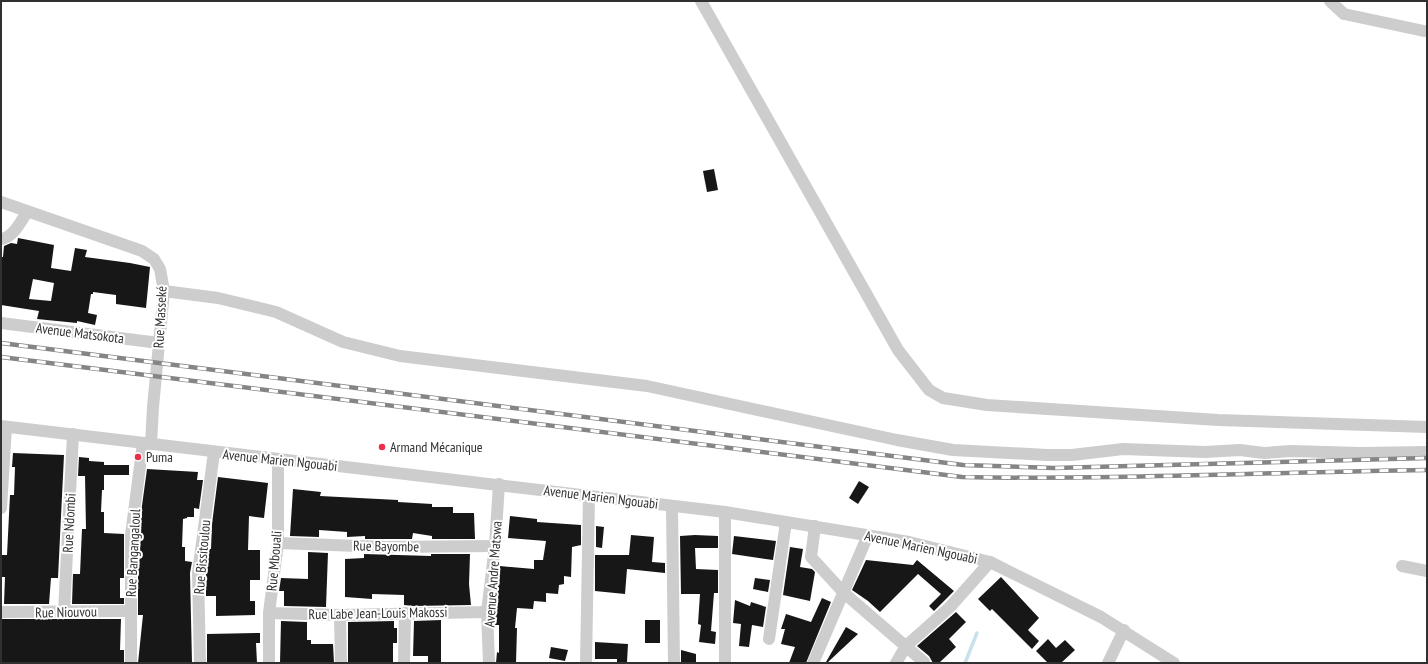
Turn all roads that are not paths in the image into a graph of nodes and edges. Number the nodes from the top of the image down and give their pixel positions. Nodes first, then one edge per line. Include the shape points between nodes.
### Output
1 (701, 1) edge
2 (1330, 1) edge
3 (1424, 31) dead end
4 (1, 202) edge
5 (27, 212) junction
6 (1, 239) edge
7 (164, 291) junction
8 (1, 323) edge
9 (159, 343) junction
10 (4, 427) edge
11 (1427, 427) edge
12 (73, 434) junction
13 (147, 443) junction
14 (214, 452) junction
15 (1427, 452) edge
16 (278, 459) junction
17 (499, 484) junction
18 (589, 496) junction
19 (672, 506) junction
20 (1, 508) edge
21 (725, 512) junction
22 (786, 522) junction
23 (815, 526) junction
24 (868, 535) junction
25 (278, 543) junction
26 (495, 546) junction
27 (990, 562) junction
28 (1402, 566) dead end
29 (1427, 571) edge
30 (844, 593) junction
31 (130, 611) junction
32 (1, 612) edge
33 (64, 612) junction
34 (487, 612) junction
35 (269, 613) junction
36 (404, 613) junction
37 (340, 615) junction
38 (1124, 630) junction
39 (769, 638) dead end
40 (906, 646) junction
41 (924, 662) dead end
42 (131, 663) edge
43 (200, 663) edge
44 (269, 663) edge
45 (340, 663) edge
46 (404, 663) edge
47 (489, 663) edge
48 (586, 663) edge
49 (674, 663) edge
50 (725, 663) edge
51 (813, 663) edge
52 (896, 663) edge
53 (1108, 663) edge
54 (1174, 663) edge

1 - 11 street via 898,350 929,390 943,398 1019,408 1218,420
2 - 3 street via 1344,14
4 - 5 street, Rue Masseké
5 - 6 street via 10,235
5 - 7 street, Rue Masseké via 142,251 154,259 160,269
7 - 9 street, Rue Masseké
7 - 15 street via 218,298 276,312 343,342 400,356 647,386 953,450 1047,455 1123,449 1205,452 1240,450 1264,454 1291,451
8 - 9 street, Avenue Matsokota
9 - 13 street, Rue Masseké
10 - 12 street, Avenue Marien Ngouabi
10 - 20 street
12 - 13 street, Avenue Marien Ngouabi
12 - 33 street, Rue Ndombi
13 - 14 street, Avenue Marien Ngouabi
13 - 31 street, Rue Bangangaloul via 131,535
14 - 16 street, Avenue Marien Ngouabi
14 - 43 street, Rue Bissitoulou via 198,573
16 - 17 street, Avenue Marien Ngouabi
16 - 25 street, Rue Mbouali
17 - 18 street, Avenue Marien Ngouabi
17 - 26 street, Avenue Andre Matswa
18 - 19 street, Avenue Marien Ngouabi
18 - 48 street
19 - 21 street, Avenue Marien Ngouabi
19 - 49 street
21 - 22 street, Avenue Marien Ngouabi
21 - 50 street
22 - 23 street, Avenue Marien Ngouabi
22 - 39 street
23 - 24 street, Avenue Marien Ngouabi
23 - 30 street via 811,557
24 - 27 street, Avenue Marien Ngouabi via 947,550
24 - 30 street
25 - 26 street, Rue Bayombe via 386,547
25 - 35 street, Rue Mbouali
26 - 34 street, Avenue Andre Matswa
27 - 38 street, Avenue Marien Ngouabi
27 - 40 street via 950,607
28 - 29 street
30 - 40 street
30 - 51 street
31 - 33 street, Rue Niouvou
31 - 42 street, Rue Bangangaloul
32 - 33 street, Rue Niouvou
34 - 36 street, Rue Labe Jean-Louis Makossi
34 - 47 street, Avenue Andre Matswa
35 - 37 street, Rue Labe Jean-Louis Makossi
35 - 44 street, Rue Mbouali
36 - 37 street, Rue Labe Jean-Louis Makossi
36 - 46 street
37 - 45 street
38 - 53 street
38 - 54 street, Avenue Marien Ngouabi
40 - 41 street
40 - 52 street

